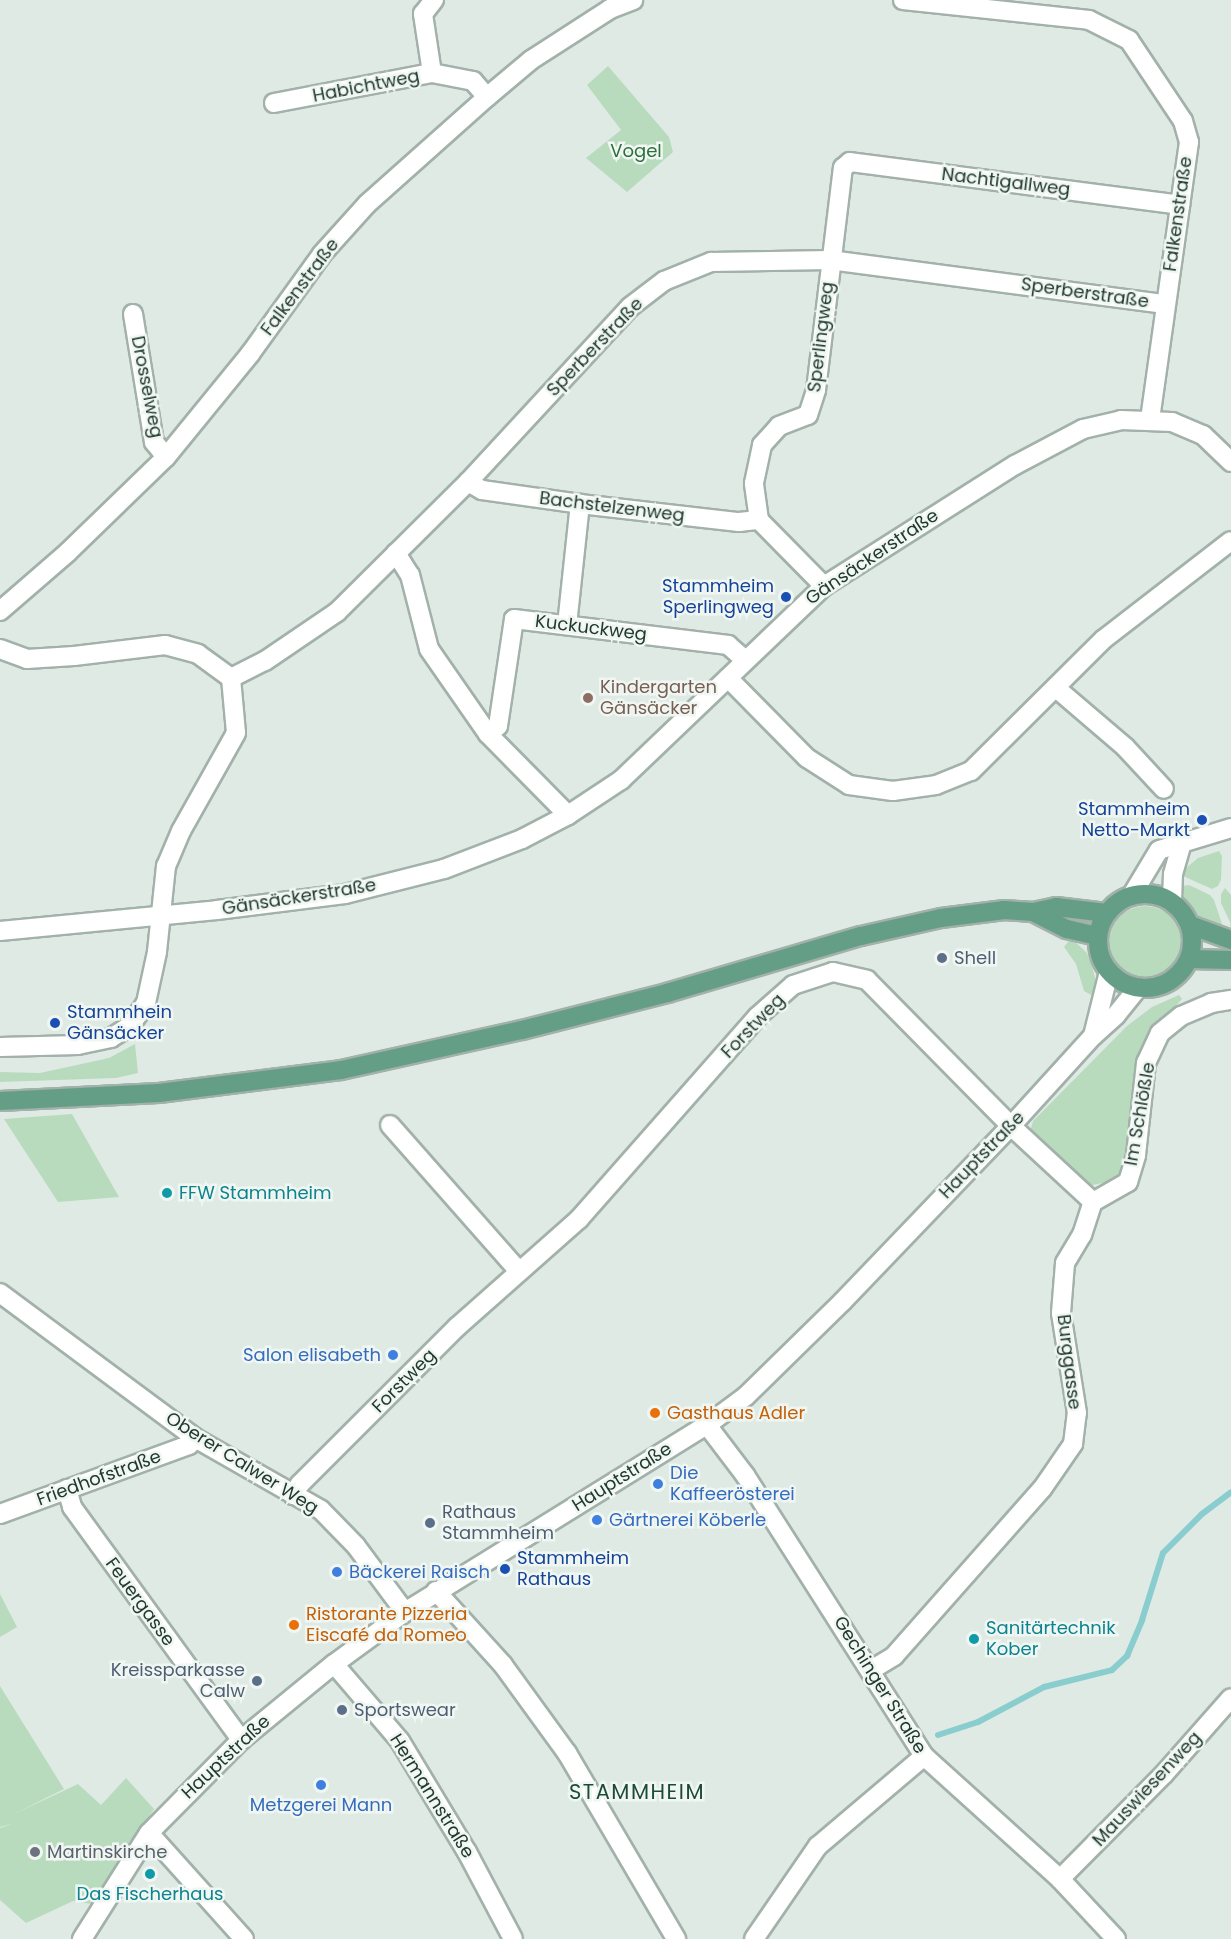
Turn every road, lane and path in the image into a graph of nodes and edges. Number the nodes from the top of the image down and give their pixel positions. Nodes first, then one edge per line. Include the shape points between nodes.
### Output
1 (434, 0) edge
2 (633, 0) edge
3 (903, 0) edge
4 (432, 73) junction
5 (487, 97) junction
6 (274, 103) dead end
7 (840, 176) joint
8 (1180, 205) junction
9 (830, 260) junction
10 (1165, 304) junction
11 (133, 314) dead end
12 (1150, 420) junction
13 (166, 457) junction
14 (1231, 462) edge
15 (468, 482) junction
16 (580, 504) junction
17 (759, 520) junction
18 (1231, 541) edge
19 (396, 553) junction
20 (824, 586) junction
21 (0, 611) edge
22 (567, 625) junction
23 (0, 649) edge
24 (745, 660) junction
25 (231, 678) junction
26 (728, 678) junction
27 (1056, 688) junction
28 (488, 734) junction
29 (1164, 789) dead end
30 (568, 815) junction
31 (1231, 828) edge
32 (1182, 842) junction
33 (1132, 895) junction
34 (1172, 902) junction
35 (1033, 912) junction
36 (1107, 913) junction
37 (160, 915) junction
38 (1190, 925) junction
39 (0, 931) edge
40 (1098, 936) junction
41 (1231, 940) edge
42 (1189, 959) junction
43 (1231, 960) edge
44 (1109, 972) junction
45 (1138, 988) junction
46 (1231, 1000) edge
47 (1093, 1036) junction
48 (0, 1047) edge
49 (0, 1101) edge
50 (390, 1125) dead end
51 (1011, 1126) junction
52 (1093, 1202) junction
53 (518, 1270) junction
54 (0, 1293) edge
55 (707, 1425) junction
56 (195, 1438) junction
57 (67, 1489) junction
58 (293, 1494) junction
59 (0, 1514) edge
60 (436, 1591) junction
61 (405, 1612) junction
62 (334, 1664) junction
63 (871, 1670) junction
64 (1231, 1698) edge
65 (241, 1740) junction
66 (924, 1756) junction
67 (149, 1833) junction
68 (1060, 1879) junction
69 (1110, 1937) edge
70 (82, 1939) edge
71 (244, 1939) edge
72 (513, 1939) edge
73 (676, 1939) edge
74 (754, 1939) edge

1 - 4 street via 423,14
2 - 5 street, Falkenstraße via 610,9 531,60
3 - 8 street, Falkenstraße via 1089,20 1129,40 1183,121 1189,142
4 - 5 street, Habichtweg via 473,81
4 - 6 street, Habichtweg
5 - 13 street, Falkenstraße via 367,204 322,254 250,354
7 - 8 street, Nachtigallweg via 850,162
7 - 9 street, Sperlingweg
8 - 10 street, Falkenstraße
9 - 10 street, Sperberstraße
9 - 15 street, Sperberstraße via 711,262 664,281 630,307
9 - 17 street, Sperlingweg via 816,390 808,415 779,426 762,445 754,483
10 - 12 street, Falkenstraße
11 - 13 street, Drosselweg via 154,442
12 - 14 street, Gänsäckerstraße via 1172,422 1203,435
12 - 20 street, Gänsäckerstraße via 1121,420 1083,429 1015,465
13 - 21 street, Falkenstraße
15 - 16 street, Bachstelzenweg via 482,490
15 - 19 street, Sperberstraße
16 - 17 street, Bachstelzenweg via 739,522
16 - 22 street
17 - 20 street
18 - 27 street via 1104,639
19 - 25 street, Sperberstraße via 338,612 265,661
19 - 28 street via 410,575 429,649
20 - 24 street, Gänsäckerstraße
22 - 24 street, Kuckuckweg via 728,645
22 - 28 street, Kuckuckweg via 514,619 498,726
23 - 25 street via 27,659 165,645 198,654
24 - 26 street, Gänsäckerstraße
25 - 37 street via 236,733 181,831 166,866
26 - 27 street via 807,758 849,785 893,791 936,785 971,771
26 - 30 street, Gänsäckerstraße via 621,780
27 - 29 street via 1125,747
28 - 30 street
30 - 37 street, Gänsäckerstraße via 522,839 444,869 345,894
31 - 32 street
32 - 33 street via 1159,850
32 - 34 street via 1173,874
33 - 34 main road via 1153,895
33 - 36 main road
34 - 38 main road
35 - 36 main road via 1056,907
35 - 40 main road via 1067,929
35 - 49 main road via 1004,910 941,918 884,931 645,999 381,1062 289,1078 159,1093
36 - 40 main road
37 - 39 street, Gänsäckerstraße
37 - 48 street via 146,1003 130,1026 111,1038 78,1045
38 - 41 main road
38 - 42 main road
40 - 44 main road via 1102,961
42 - 43 main road
42 - 45 main road via 1168,982
44 - 45 main road
44 - 47 street, Hauptstraße
45 - 47 street, Hauptstraße
46 - 52 street, Im Schlößle via 1211,1003 1180,1017 1160,1034 1146,1063 1136,1155 1128,1182
47 - 51 street, Hauptstraße
50 - 53 street
51 - 52 street
51 - 53 street, Forstweg via 867,980 833,972 793,985 757,1017 579,1219
51 - 55 street, Hauptstraße via 746,1396
52 - 63 street, Burggasse via 1082,1235 1065,1263 1061,1313 1077,1413 1073,1444 1042,1489 894,1656
53 - 58 street, Forstweg
54 - 56 street, Oberer Calwer Weg
55 - 60 street, Hauptstraße
55 - 63 street, Gechinger Straße via 745,1476
56 - 57 street, Friedhofstraße via 189,1445
56 - 58 street, Oberer Calwer Weg
57 - 59 street, Friedhofstraße
57 - 65 street, Feuergasse via 72,1507
58 - 61 street, Oberer Calwer Weg via 321,1510 356,1546
60 - 61 street, Hauptstraße
60 - 73 street via 503,1665 567,1753
61 - 62 street, Hauptstraße
62 - 65 street, Hauptstraße
62 - 72 street, Hermannstraße via 400,1741 467,1852
63 - 66 street, Gechinger Straße
64 - 68 street, Mauswiesenweg via 1164,1774
65 - 67 street, Hauptstraße
66 - 68 street, Gechinger Straße
66 - 74 street via 818,1846
67 - 70 street, Hauptstraße
67 - 71 street
68 - 69 street, Gechinger Straße

